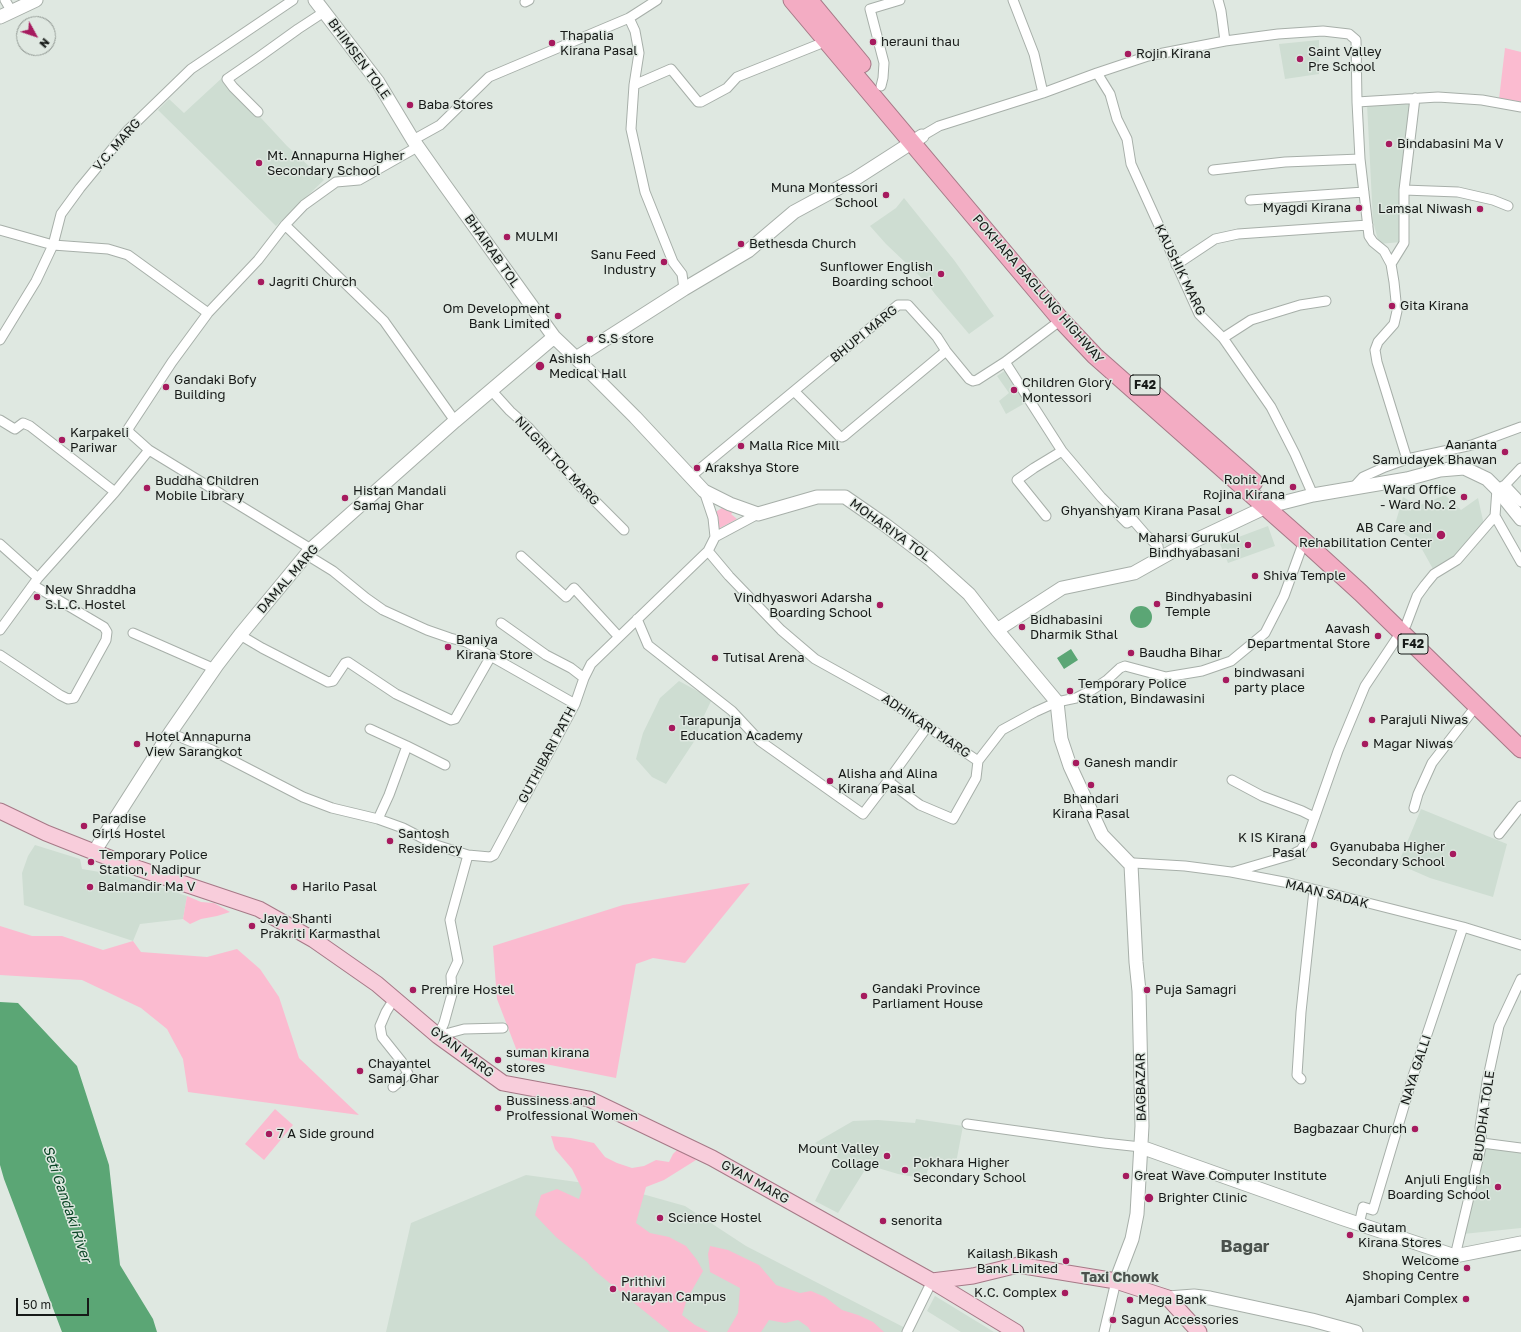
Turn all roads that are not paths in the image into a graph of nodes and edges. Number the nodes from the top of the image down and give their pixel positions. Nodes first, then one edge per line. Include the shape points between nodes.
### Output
1 (5, 0) edge
2 (36, 0) edge
3 (292, 0) edge
4 (315, 0) edge
5 (657, 0) edge
6 (792, 0) edge
7 (809, 0) edge
8 (866, 0) edge
9 (900, 0) edge
10 (1013, 0) edge
11 (1218, 0) edge
12 (870, 9) junction
13 (324, 12) junction
14 (6, 15) edge
15 (629, 18) junction
16 (827, 41) junction
17 (1225, 41) junction
18 (1096, 73) junction
19 (634, 85) junction
20 (880, 86) junction
21 (1043, 93) junction
22 (1415, 98) junction
23 (1357, 102) junction
24 (1521, 107) edge
25 (258, 112) dead end
26 (917, 140) junction
27 (416, 143) junction
28 (1360, 159) junction
29 (1213, 170) dead end
30 (1404, 190) junction
31 (1364, 192) junction
32 (1250, 200) dead end
33 (1508, 206) dead end
34 (285, 225) junction
35 (1368, 225) junction
36 (0, 230) edge
37 (53, 245) junction
38 (1391, 264) junction
39 (1176, 265) junction
40 (684, 289) junction
41 (1326, 301) dead end
42 (208, 313) junction
43 (1061, 320) junction
44 (554, 337) junction
45 (1223, 338) junction
46 (0, 340) edge
47 (946, 351) junction
48 (576, 358) junction
49 (1005, 362) junction
50 (491, 390) junction
51 (794, 391) junction
52 (0, 420) edge
53 (455, 421) junction
54 (1521, 427) edge
55 (149, 450) junction
56 (1062, 451) junction
57 (1407, 459) junction
58 (1521, 468) edge
59 (690, 477) junction
60 (1501, 487) junction
61 (1353, 488) junction
62 (704, 491) junction
63 (115, 492) junction
64 (1313, 495) junction
65 (1521, 502) edge
66 (1272, 505) junction
67 (758, 514) junction
68 (1046, 516) dead end
69 (1495, 516) junction
70 (1521, 519) edge
71 (624, 530) dead end
72 (715, 537) junction
73 (1304, 541) junction
74 (0, 544) edge
75 (708, 551) junction
76 (309, 552) junction
77 (521, 556) dead end
78 (1160, 558) junction
79 (1521, 562) edge
80 (36, 581) junction
81 (636, 619) junction
82 (501, 622) dead end
83 (1403, 629) junction
84 (0, 630) edge
85 (996, 630) junction
86 (133, 633) dead end
87 (240, 634) junction
88 (618, 637) junction
89 (0, 655) edge
90 (491, 656) junction
91 (215, 669) junction
92 (584, 678) junction
93 (1056, 702) junction
94 (575, 704) junction
95 (1477, 705) junction
96 (927, 727) junction
97 (370, 729) dead end
98 (1521, 732) edge
99 (170, 733) junction
100 (407, 746) junction
101 (1521, 749) edge
102 (978, 761) junction
103 (445, 765) dead end
104 (1232, 780) dead end
105 (888, 781) junction
106 (1521, 806) edge
107 (1414, 808) dead end
108 (0, 811) edge
109 (1314, 817) junction
110 (378, 819) junction
111 (1499, 834) dead end
112 (94, 852) junction
113 (468, 855) junction
114 (1131, 865) junction
115 (1231, 872) junction
116 (1314, 890) junction
117 (1463, 927) junction
118 (1521, 945) edge
119 (1521, 979) edge
120 (394, 999) junction
121 (503, 1028) dead end
122 (438, 1036) junction
123 (1301, 1079) dead end
124 (393, 1087) dead end
125 (967, 1124) dead end
126 (1482, 1143) junction
127 (1141, 1147) junction
128 (1521, 1148) edge
129 (1359, 1224) junction
130 (1521, 1243) edge
131 (1455, 1256) junction
132 (932, 1281) junction
133 (1116, 1281) junction
134 (1168, 1298) junction
135 (907, 1332) edge
136 (1016, 1332) edge
137 (1104, 1332) edge
138 (1199, 1332) edge
139 (1356, 1332) edge

1 - 14 street
2 - 14 main road
3 - 37 street, V.C. MARG via 191,69 127,131 61,214
4 - 13 main road, BHIMSEN TOLE
5 - 15 street
6 - 16 highway, POKHARA BAGLUNG HIGHWAY / F42
7 - 20 highway, POKHARA BAGLUNG HIGHWAY / F42
8 - 12 street
9 - 12 street
10 - 21 street via 1034,54
11 - 17 street
12 - 20 street via 884,63
13 - 25 street via 227,79
13 - 27 main road, BHIMSEN TOLE via 378,82
15 - 19 street via 635,31 639,53
15 - 27 street via 489,76 440,125
16 - 19 street via 736,77 727,88 701,102 698,102 669,68
16 - 26 highway, POKHARA BAGLUNG HIGHWAY / F42
17 - 18 street via 1148,56
17 - 23 street via 1323,31 1349,34 1356,40
18 - 21 street
18 - 39 street, KAUSHIK MARG via 1110,94 1117,119 1127,139 1131,164
19 - 40 street via 631,129 645,192 673,262 682,274
20 - 26 highway, POKHARA BAGLUNG HIGHWAY / F42
21 - 26 street via 939,126
22 - 23 street
22 - 24 street via 1482,100
22 - 30 street
23 - 28 street
26 - 40 main road via 855,179 794,212 748,251
26 - 43 highway, POKHARA BAGLUNG HIGHWAY / F42
26 - 66 highway, POKHARA BAGLUNG HIGHWAY / F42 via 1102,348
27 - 34 street via 359,180 336,182 304,205
27 - 44 main road, BHAIRAB TOL
28 - 29 street via 1285,162
28 - 31 street
30 - 33 street via 1458,192
30 - 38 street via 1404,244
31 - 32 street
31 - 35 street
34 - 42 street via 258,260
34 - 53 street via 384,321
35 - 38 street via 1369,236 1384,251
35 - 39 street via 1238,234 1215,239
36 - 37 street
37 - 42 street via 108,248 128,255
37 - 46 street, V.C. MARG via 36,281
38 - 57 street via 1397,311 1394,324 1378,342 1375,350
39 - 45 street, KAUSHIK MARG via 1199,314
40 - 48 main road
41 - 45 street via 1300,305 1251,320
42 - 55 street via 172,362 128,430
43 - 49 street
43 - 66 highway, POKHARA BAGLUNG HIGHWAY / F42 via 1095,356 1203,453
44 - 48 main road, BHAIRAB TOL
44 - 50 main road, DAMAL MARG
45 - 64 street, KAUSHIK MARG via 1271,407
47 - 49 street, BHUPI MARG via 973,381
47 - 51 street via 842,437 838,436
47 - 51 street, BHUPI MARG via 908,305 898,305
48 - 59 main road
49 - 56 street
50 - 53 main road, DAMAL MARG
50 - 71 street, NILGIRI TOL MARG
51 - 59 street, BHUPI MARG
52 - 63 street via 15,429 23,423 30,426
53 - 76 main road, DAMAL MARG
54 - 57 street via 1472,445
55 - 63 street
55 - 76 street
56 - 68 street via 1017,480
56 - 78 street via 1127,523 1133,520 1158,546
57 - 61 street via 1366,475
58 - 60 street
59 - 62 main road
60 - 61 main road via 1464,468 1440,470 1408,479
60 - 65 street
60 - 69 street
60 - 70 main road
61 - 64 main road
62 - 67 main road
62 - 72 street via 713,518
63 - 80 street
64 - 66 main road
66 - 73 highway, POKHARA BAGLUNG HIGHWAY / F42
66 - 78 main road via 1226,524
66 - 83 highway, POKHARA BAGLUNG HIGHWAY / F42 via 1344,563
67 - 72 street
67 - 85 main road, MOHARIYA TOL via 817,497 845,497 930,559 969,594
69 - 79 street
69 - 83 street via 1456,560 1434,574 1425,584
72 - 75 street, GUTHIBARI PATH
73 - 83 highway, POKHARA BAGLUNG HIGHWAY / F42
73 - 93 street via 1284,596 1264,632 1231,661 1202,671 1166,677 1125,666 1092,690 1076,698
74 - 80 street
75 - 81 street, GUTHIBARI PATH
75 - 96 street, ADHIKARI MARG via 781,630 815,659 887,699
76 - 87 main road, DAMAL MARG
76 - 90 street via 383,610 427,630 466,642
77 - 88 street via 566,596 574,588
78 - 85 main road via 1134,572 1062,588
80 - 84 street
80 - 89 street via 104,627 107,632 106,640 74,698 68,699
81 - 88 street, GUTHIBARI PATH
81 - 105 street via 648,645 732,711 760,741 863,814
82 - 92 street via 546,655
83 - 95 highway, POKHARA BAGLUNG HIGHWAY / F42
83 - 98 highway, POKHARA BAGLUNG HIGHWAY / F42
83 - 109 street via 1365,686
85 - 93 main road, MOHARIYA TOL
86 - 91 street
87 - 90 street via 328,682 333,681 348,662 396,694 451,720 455,719
87 - 91 main road, DAMAL MARG
88 - 92 street, GUTHIBARI PATH via 591,664
90 - 94 street
91 - 99 main road, DAMAL MARG
92 - 94 street, GUTHIBARI PATH
93 - 102 street via 1002,730
93 - 114 main road via 1061,739 1070,766 1102,835
94 - 113 street, GUTHIBARI PATH via 494,855
95 - 101 highway, POKHARA BAGLUNG HIGHWAY / F42
95 - 107 street via 1432,763
96 - 102 street, ADHIKARI MARG
96 - 105 street
97 - 100 street
99 - 110 street via 212,750 303,798
99 - 112 main road, DAMAL MARG
100 - 103 street
100 - 110 street
102 - 105 street, ADHIKARI MARG via 976,778 953,819 920,805
104 - 109 street via 1262,796
106 - 111 street
108 - 112 main road, GYAN MARG
109 - 115 street via 1301,850
110 - 113 street via 404,828 436,846
112 - 120 main road, GYAN MARG via 259,909 314,940
113 - 122 street via 450,920 458,961 451,976 452,994
114 - 115 street, MAAN SADAK via 1134,863 1185,866
114 - 127 main road, BAGBAZAR via 1142,1070
115 - 116 street, MAAN SADAK
116 - 117 street, MAAN SADAK
116 - 123 street via 1301,1012 1297,1075
117 - 118 street, MAAN SADAK
117 - 129 street, NAYA GALLI via 1413,1076 1374,1210 1363,1207
119 - 126 street, BUDDHA TOLE via 1499,1026 1480,1127
120 - 122 main road, GYAN MARG
120 - 124 street via 380,1026 382,1037 408,1074
121 - 122 street via 464,1029
122 - 132 main road, GYAN MARG via 504,1083 589,1099 712,1158
125 - 127 street
126 - 128 street
126 - 131 street, BUDDHA TOLE
127 - 129 main road
127 - 133 main road, BAGBAZAR via 1137,1214 1132,1239
129 - 131 main road
130 - 131 main road
132 - 133 main road via 973,1276 1018,1266
132 - 135 street
132 - 136 main road, GYAN MARG
133 - 134 main road
133 - 137 street
134 - 138 main road
134 - 139 main road via 1210,1298

